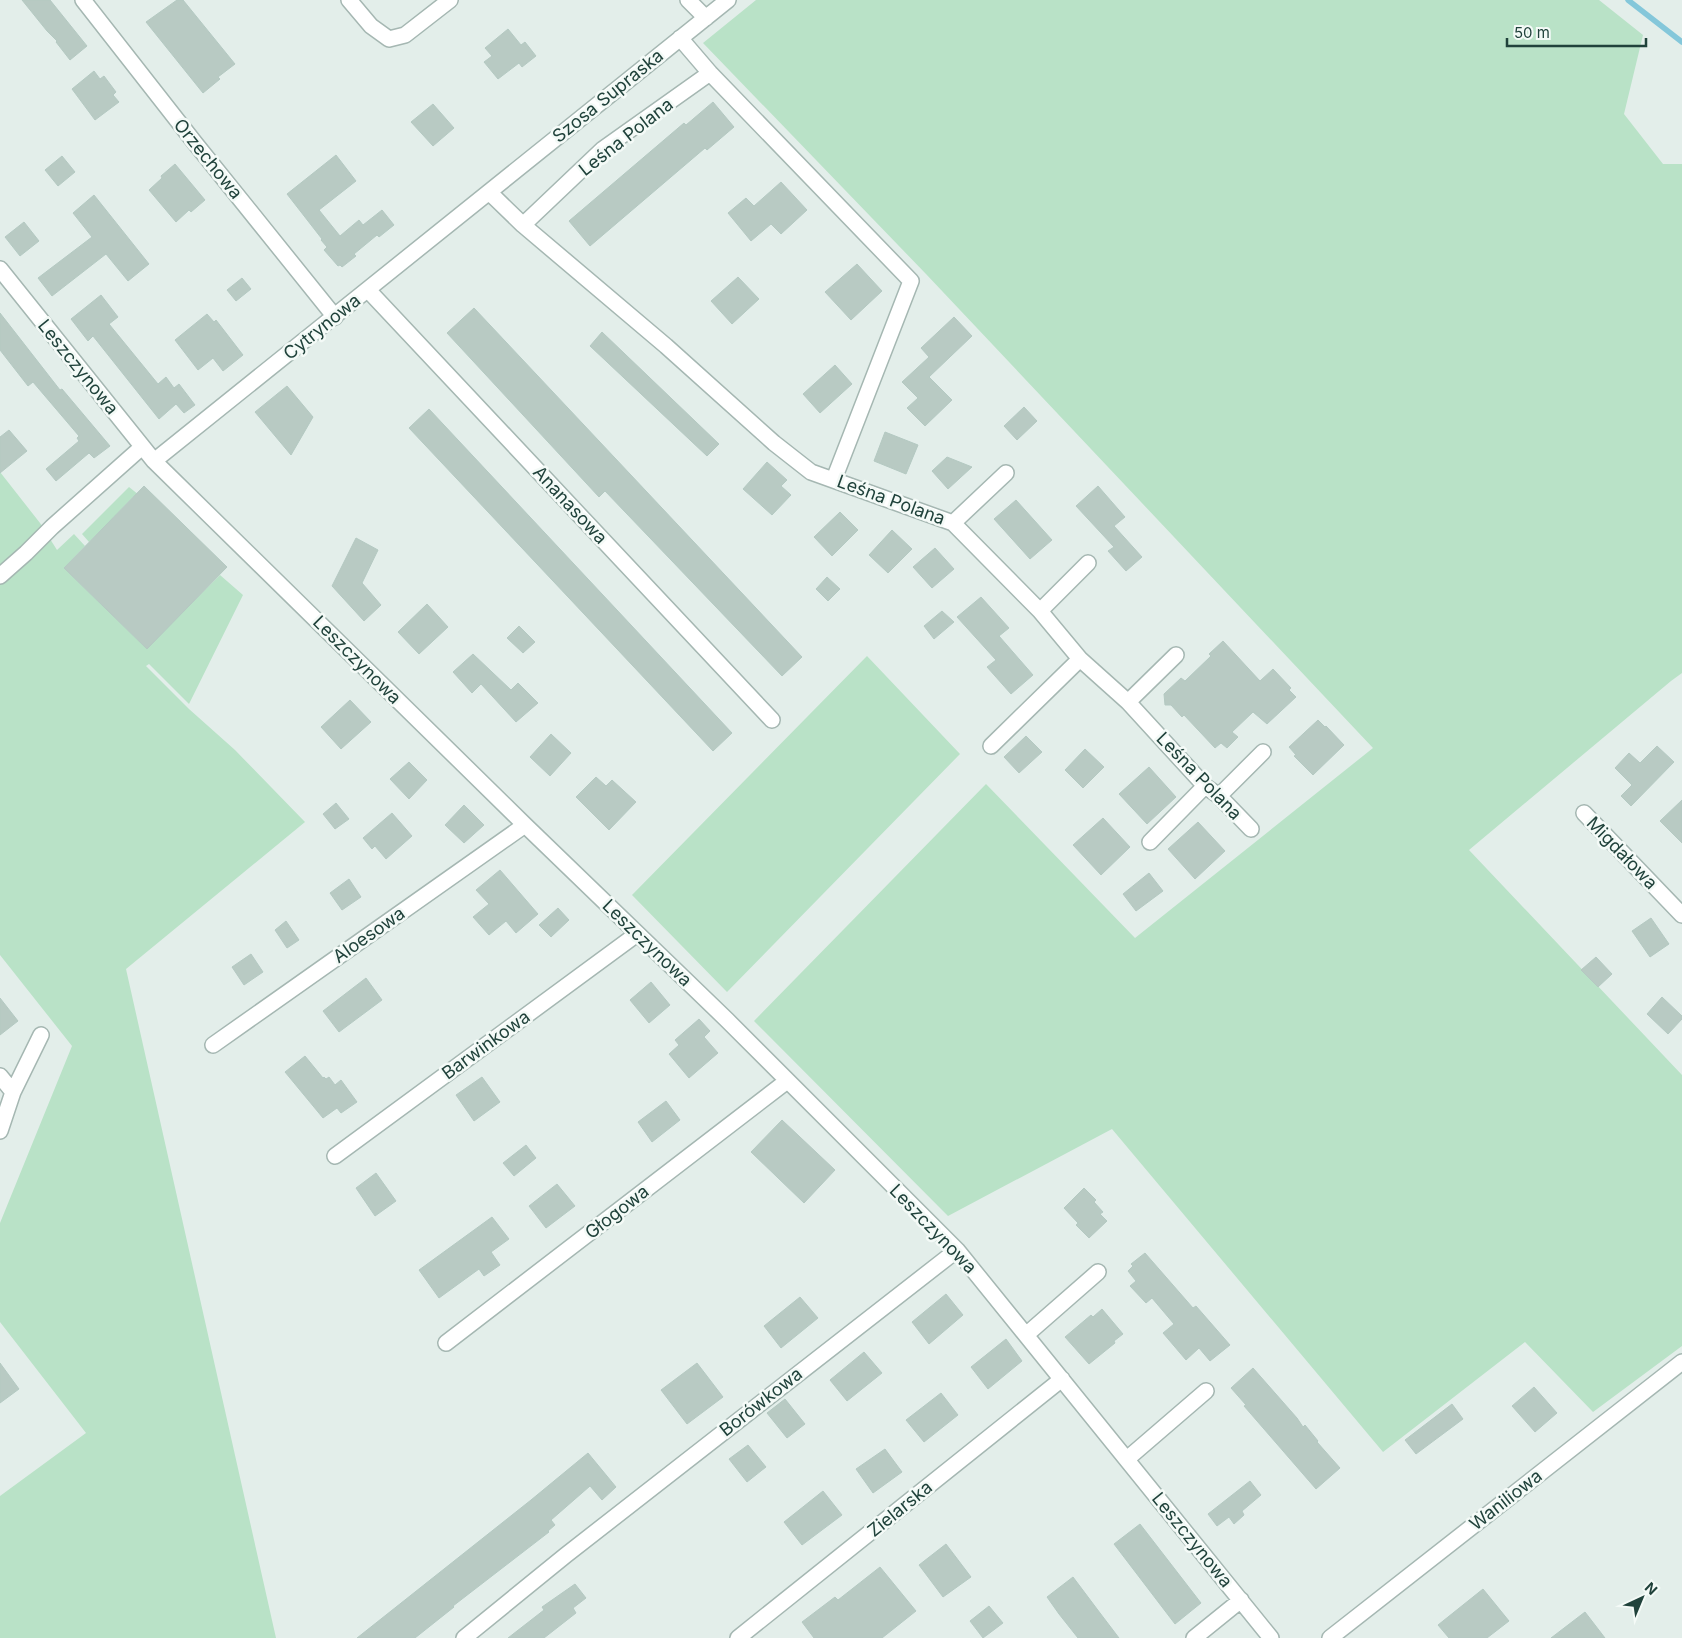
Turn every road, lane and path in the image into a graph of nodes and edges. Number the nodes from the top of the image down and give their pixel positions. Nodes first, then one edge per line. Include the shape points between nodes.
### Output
1 (83, 0) edge
2 (349, 0) edge
3 (450, 0) edge
4 (688, 0) edge
5 (728, 0) edge
6 (706, 18) junction
7 (680, 38) junction
8 (710, 73) junction
9 (489, 192) junction
10 (523, 225) junction
11 (0, 269) edge
12 (368, 290) junction
13 (335, 317) junction
14 (142, 447) junction
15 (154, 461) junction
16 (1006, 473) dead end
17 (834, 480) junction
18 (953, 523) junction
19 (1088, 563) dead end
20 (0, 576) edge
21 (1040, 611) junction
22 (1176, 656) dead end
23 (1080, 659) junction
24 (1128, 702) junction
25 (772, 720) dead end
26 (991, 746) dead end
27 (1263, 752) dead end
28 (1205, 786) junction
29 (1219, 796) junction
30 (1584, 813) dead end
31 (525, 825) junction
32 (1251, 829) dead end
33 (1150, 842) dead end
34 (1682, 915) edge
35 (638, 934) junction
36 (41, 1035) dead end
37 (213, 1045) dead end
38 (0, 1076) edge
39 (787, 1081) junction
40 (13, 1092) junction
41 (0, 1130) edge
42 (335, 1156) dead end
43 (957, 1250) junction
44 (1098, 1272) dead end
45 (1026, 1335) junction
46 (446, 1343) dead end
47 (1682, 1362) edge
48 (1062, 1379) junction
49 (1206, 1391) dead end
50 (1127, 1460) junction
51 (1241, 1600) junction
52 (464, 1638) edge
53 (738, 1638) edge
54 (1194, 1638) edge
55 (1271, 1638) edge
56 (1330, 1638) edge

1 - 13 street, Orzechowa
2 - 3 street via 371,26 389,39 405,35
4 - 6 street
5 - 6 street, Szosa Supraska
6 - 7 street, Szosa Supraska
7 - 8 street
7 - 9 street, Szosa Supraska
8 - 10 street, Leśna Polana via 603,149
8 - 17 street via 911,282
9 - 10 street, Leśna Polana
9 - 12 street, Cytrynowa
10 - 17 street, Leśna Polana via 774,443 811,472
11 - 14 street, Leszczynowa
12 - 13 street, Cytrynowa
12 - 25 street, Ananasowa
13 - 15 street, Cytrynowa
14 - 15 street, Leszczynowa
14 - 20 street
15 - 31 street, Leszczynowa
16 - 18 street
17 - 18 street, Leśna Polana
18 - 21 street, Leśna Polana
19 - 21 street
21 - 23 street, Leśna Polana
22 - 24 street
23 - 24 street, Leśna Polana
23 - 26 street
24 - 28 street, Leśna Polana
27 - 29 street
28 - 29 street, Leśna Polana
28 - 33 street
29 - 32 street, Leśna Polana
30 - 34 street, Migdałowa
31 - 35 street, Leszczynowa
31 - 37 street, Aloesowa
35 - 39 street, Leszczynowa
35 - 42 street, Barwinkowa
36 - 40 street
38 - 40 street
39 - 43 street, Leszczynowa
39 - 46 street, Głogowa
40 - 41 street
43 - 45 street, Leszczynowa
43 - 52 street, Borówkowa
44 - 45 street
45 - 48 street, Leszczynowa
47 - 56 street, Waniliowa
48 - 50 street, Leszczynowa
48 - 53 street, Zielarska
49 - 50 street
50 - 51 street, Leszczynowa
51 - 54 street
51 - 55 street, Leszczynowa

